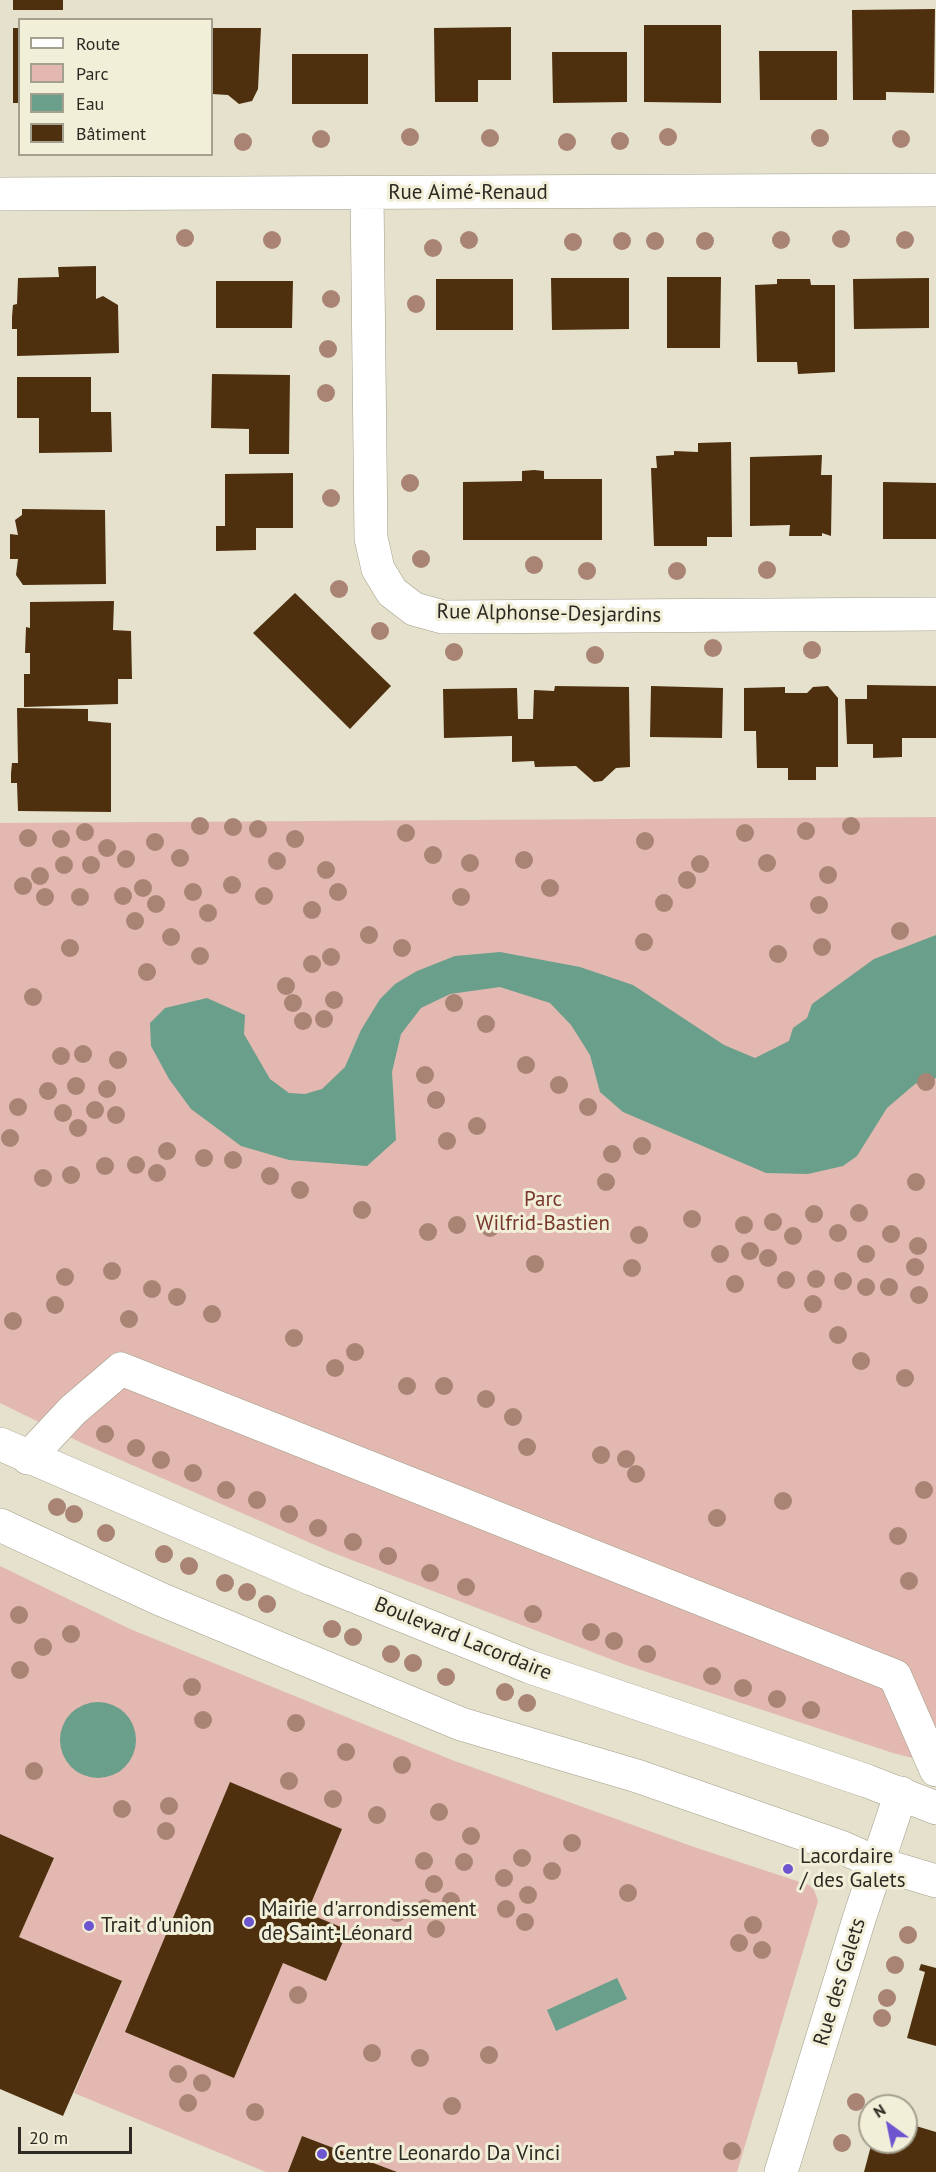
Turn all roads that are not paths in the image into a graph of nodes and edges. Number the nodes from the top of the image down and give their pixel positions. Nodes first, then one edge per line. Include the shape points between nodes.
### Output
1 (936, 190) edge
2 (367, 193) junction
3 (0, 194) edge
4 (936, 614) edge
5 (14, 1451) edge
6 (0, 1525) edge
7 (936, 1770) edge
8 (901, 1793) junction
9 (936, 1808) edge
10 (879, 1864) junction
11 (936, 1881) edge
12 (782, 2172) edge

1 - 2 street, Rue Aimé-Renaud
2 - 3 street, Rue Aimé-Renaud
2 - 4 street, Rue Alphonse-Desjardins via 371,538 378,569 387,584 414,609 443,617
5 - 7 street via 121,1370 895,1676
5 - 8 street, Boulevard Lacordaire via 530,1667
6 - 10 street via 160,1599 461,1724 637,1776
8 - 9 street, Boulevard Lacordaire
8 - 10 street, Rue des Galets
10 - 11 street
10 - 12 street, Rue des Galets

